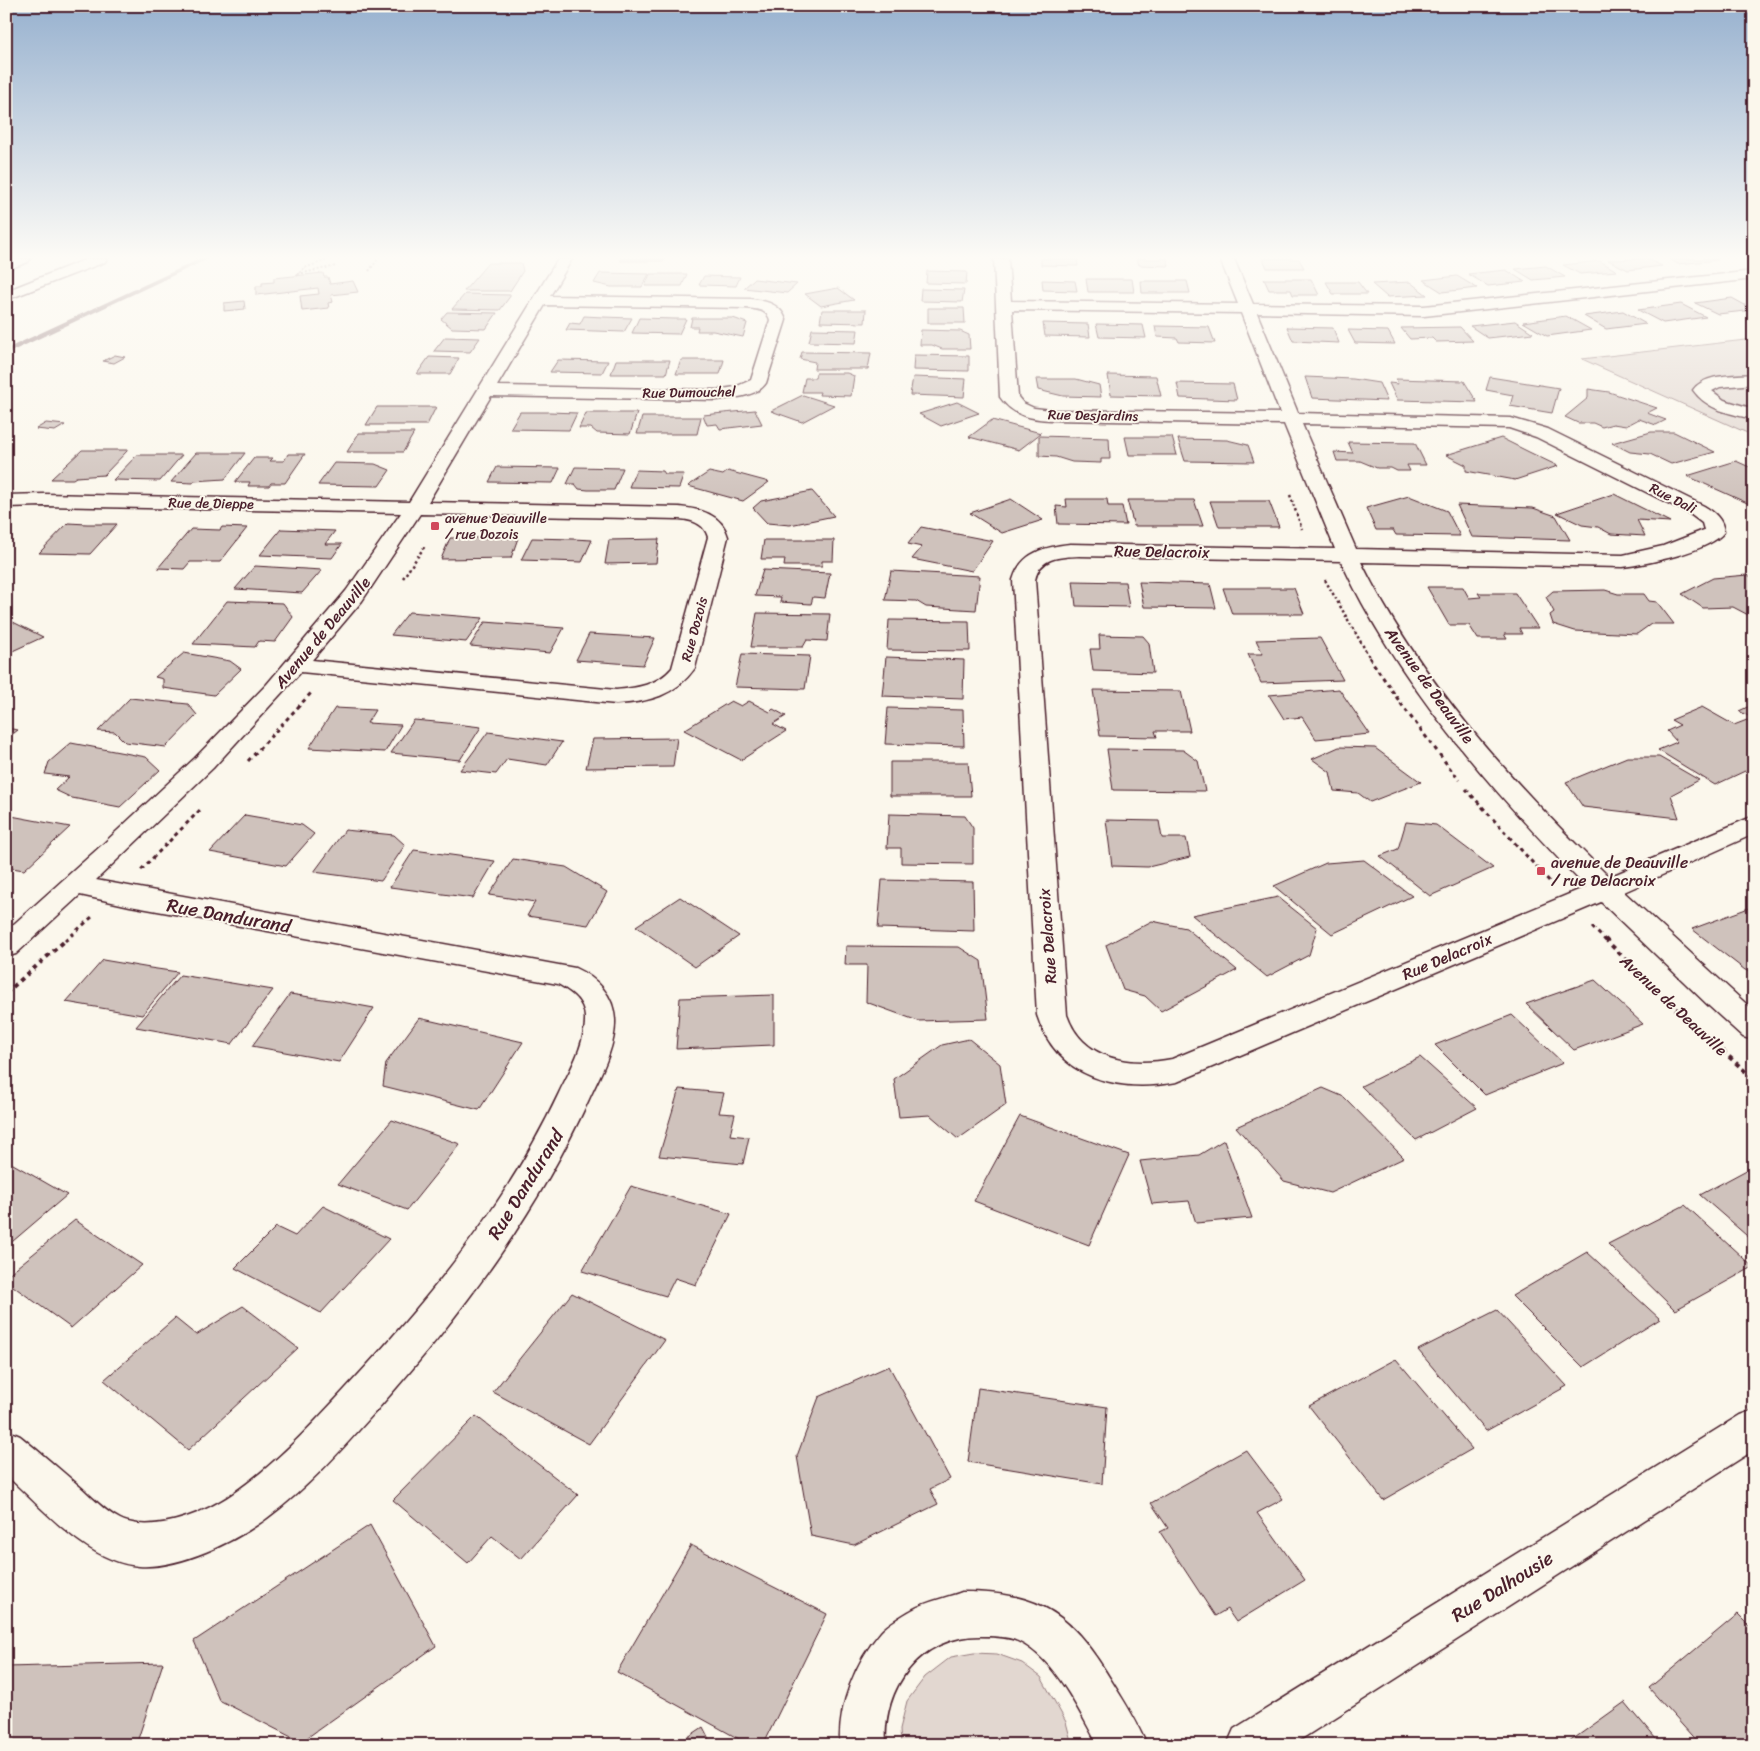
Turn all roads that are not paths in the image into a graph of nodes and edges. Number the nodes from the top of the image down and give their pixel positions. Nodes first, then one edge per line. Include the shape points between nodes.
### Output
1 (516, 341) edge
2 (772, 341) edge
3 (1005, 341) edge
4 (1260, 341) edge
5 (1754, 380) edge
6 (486, 391) junction
7 (1754, 414) edge
8 (1291, 418) junction
9 (6, 501) edge
10 (415, 507) junction
11 (1347, 555) junction
12 (297, 665) junction
13 (1754, 824) edge
14 (75, 885) junction
15 (1604, 889) junction
16 (6, 947) edge
17 (1754, 1029) edge
18 (1754, 1428) edge
19 (6, 1449) edge
20 (863, 1745) edge
21 (1124, 1745) edge
22 (1250, 1745) edge

1 - 6 main road, Avenue de Deauville
2 - 6 main road, Rue Dumouchel via 761,378 753,387 739,392 716,395
3 - 8 main road, Rue Desjardins via 1009,398 1018,408 1028,412
4 - 8 main road, Avenue de Deauville
5 - 7 main road via 1715,383 1702,390 1717,402
6 - 10 main road, Avenue de Deauville
8 - 11 main road, Avenue de Deauville
8 - 11 main road, Rue Dali via 1484,421 1523,426 1697,510 1712,521 1714,532 1703,539 1623,562
9 - 10 main road, Rue de Dieppe
10 - 12 main road, Avenue de Deauville via 354,596
10 - 12 main road, Rue Dozois via 679,513 709,522 718,537 679,675 647,692 616,697
11 - 15 main road, Avenue de Deauville via 1387,627 1434,696 1523,803
11 - 15 main road, Rue Delacroix via 1063,550 1038,558 1025,570 1052,1015 1059,1034 1082,1056 1107,1071 1152,1075 1177,1070
12 - 14 main road, Avenue de Deauville via 204,763
13 - 15 main road
14 - 16 main road, Avenue de Deauville
14 - 19 main road, Rue Dandurand via 565,976 581,983 590,992 600,1014 600,1031 563,1123 512,1212 392,1367 278,1483 254,1503 193,1534 145,1545 122,1542 102,1532
15 - 17 main road, Avenue de Deauville via 1690,974
18 - 22 main road, Rue Dalhousie
20 - 21 main road via 862,1728 874,1682 897,1647 928,1624 962,1614 994,1614 1027,1621 1057,1642 1081,1671

